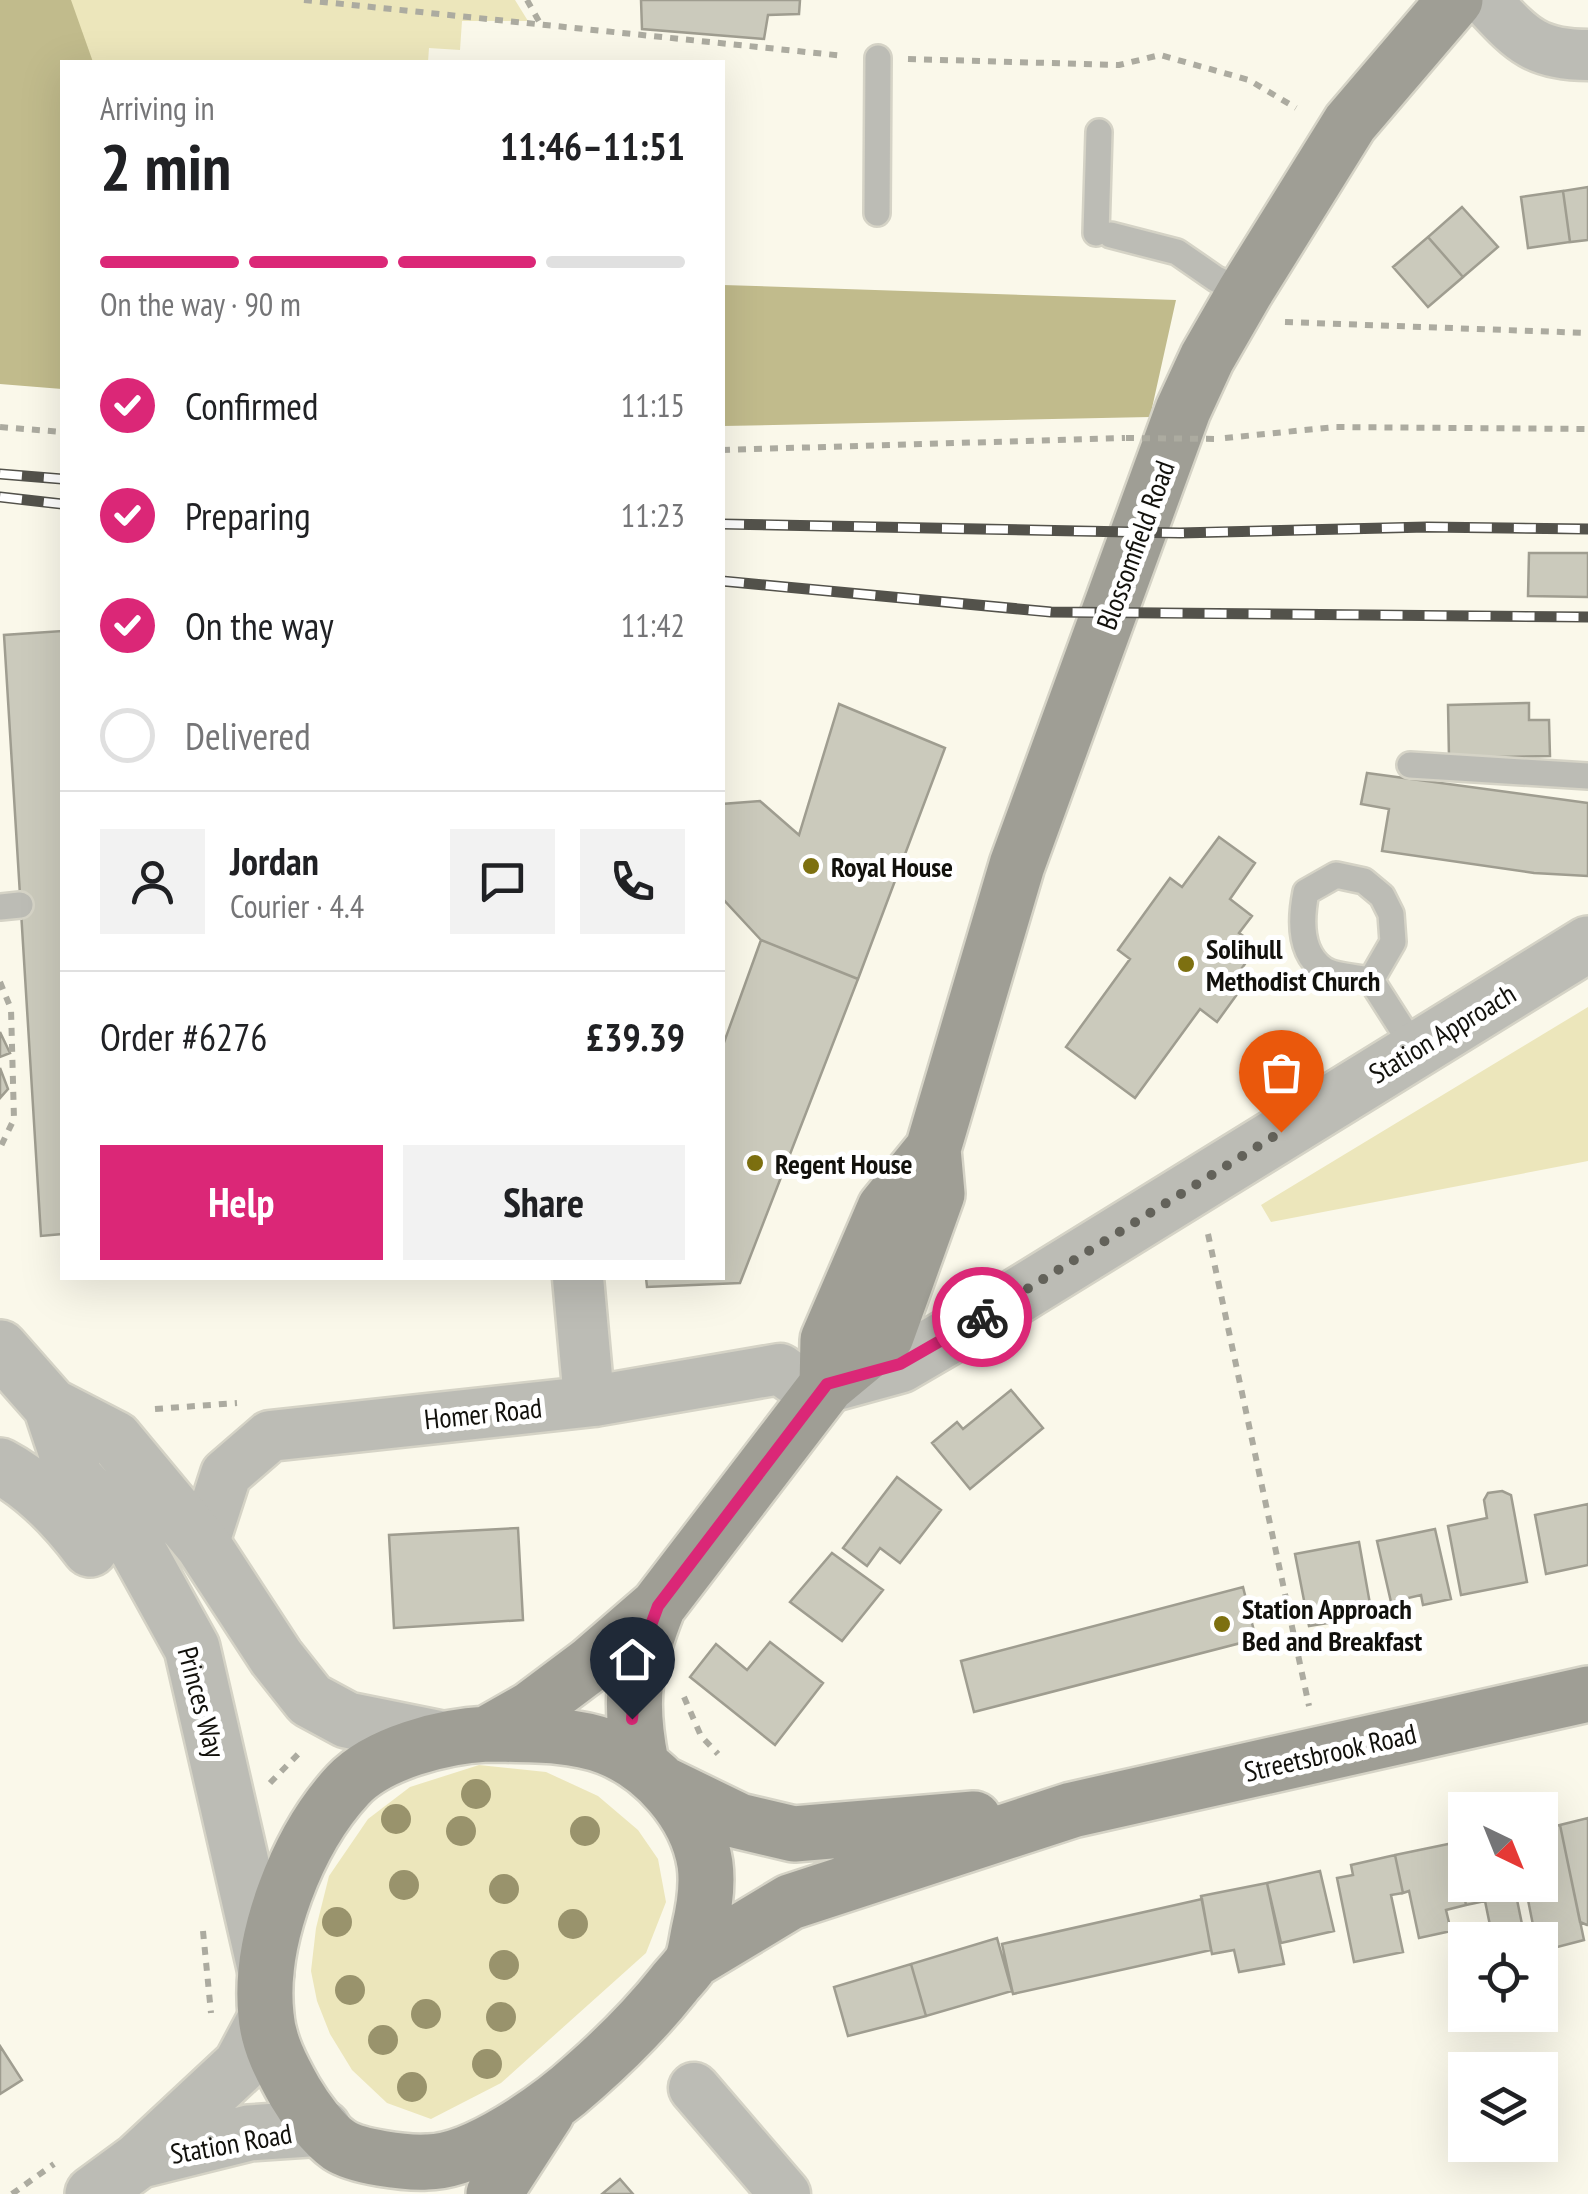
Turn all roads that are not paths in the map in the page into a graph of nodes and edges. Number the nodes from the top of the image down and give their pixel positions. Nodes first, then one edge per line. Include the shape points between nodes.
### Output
1 (1455, 0) edge
2 (1485, 0) edge
3 (1588, 55) edge
4 (871, 58) road end
5 (1099, 132) dead end
6 (876, 213) dead end
7 (1264, 307) junction
8 (1410, 764) dead end
9 (1588, 776) edge
10 (1588, 944) edge
11 (1371, 980) dead end
12 (1415, 1049) junction
13 (578, 1280) edge
14 (0, 1348) edge
15 (822, 1390) junction
16 (594, 1401) junction
17 (25, 1410) edge
18 (0, 1466) edge
19 (203, 1545) junction
20 (658, 1606) junction
21 (1588, 1694) edge
22 (464, 1736) junction
23 (220, 1766) junction
24 (652, 1773) junction
25 (1072, 1810) junction
26 (692, 1962) junction
27 (266, 1995) junction
28 (694, 2088) dead end
29 (549, 2110) junction
30 (341, 2156) edge
31 (138, 2161) junction
32 (93, 2194) edge
33 (494, 2194) edge
34 (785, 2194) edge

1 - 7 main road, Blossomfield Road via 1350,123
2 - 3 street via 1525,42
4 - 6 lane
5 - 7 lane via 1104,234 1177,252
7 - 15 main road, Blossomfield Road via 1207,358 1183,410 1018,866 932,1149 937,1194 886,1336
8 - 9 lane
10 - 12 street, Station Approach
11 - 12 lane
12 - 15 street, Station Approach via 1003,1305 900,1364
13 - 16 street
14 - 17 street, Princes Way
15 - 16 street, Homer Road via 780,1369
15 - 20 main road, Blossomfield Road
16 - 19 street, Homer Road via 270,1436 226,1474
17 - 19 street, Princes Way via 115,1440
17 - 23 street, Princes Way via 134,1543 192,1648
18 - 23 street via 70,1521 132,1604
19 - 22 street, Princes Way via 310,1700 347,1720
20 - 22 main road, Blossomfield Road via 531,1709
20 - 24 main road, Blossomfield Road via 634,1680 632,1719
21 - 25 main road, Streetsbrook Road
22 - 24 main road, Streetsbrook Road via 564,1737 605,1746
22 - 27 main road via 382,1762 350,1783 314,1829 288,1884
23 - 27 street, Princes Way
24 - 25 main road, Streetsbrook Road via 739,1821 794,1834
24 - 26 main road via 689,1821 705,1863 705,1904
25 - 26 main road, Streetsbrook Road via 790,1902
26 - 29 main road via 639,2027
27 - 30 main road via 279,2064
27 - 31 street, Station Road via 241,2065
28 - 34 street
29 - 30 main road via 468,2153 431,2163
29 - 33 main road
30 - 31 street, Station Road via 249,2133
31 - 32 street, Station Road

